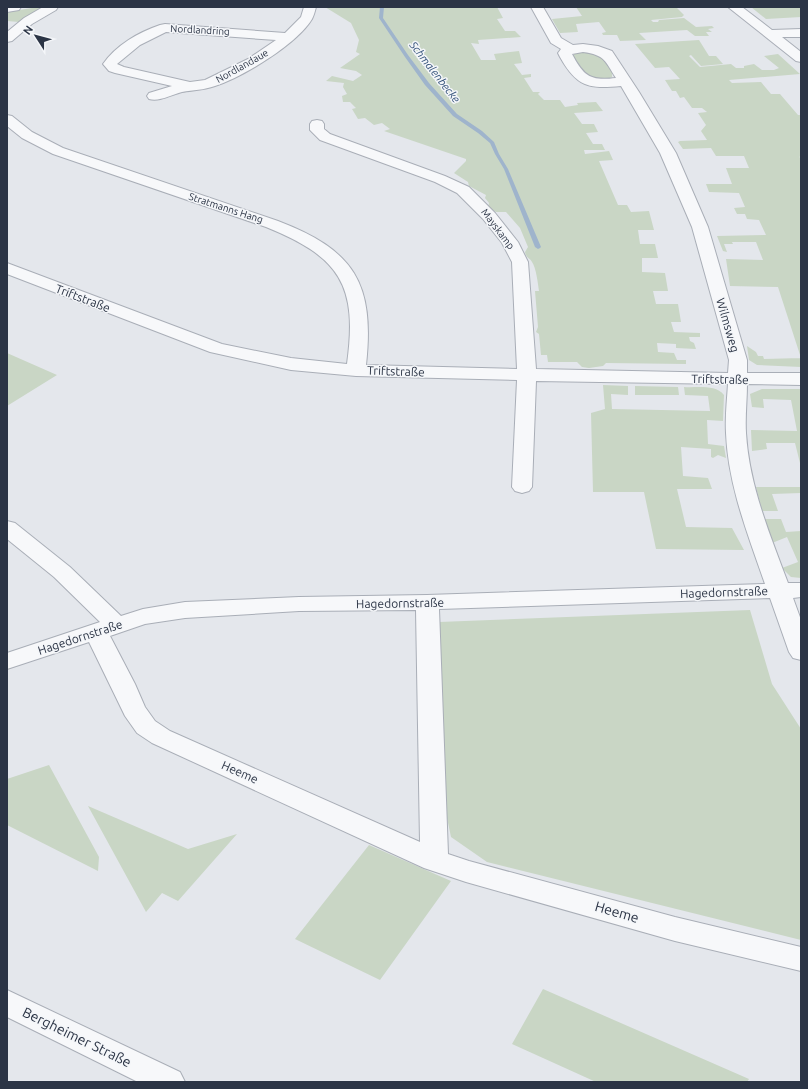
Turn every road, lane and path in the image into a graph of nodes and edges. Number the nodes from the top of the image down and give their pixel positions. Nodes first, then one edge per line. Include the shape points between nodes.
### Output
1 (14, 7) edge
2 (52, 7) edge
3 (310, 7) edge
4 (537, 7) edge
5 (734, 7) edge
6 (7, 8) edge
7 (801, 33) edge
8 (769, 34) junction
9 (288, 37) junction
10 (7, 38) edge
11 (570, 49) junction
12 (801, 58) edge
13 (625, 82) junction
14 (188, 86) junction
15 (154, 96) dead end
16 (7, 119) edge
17 (317, 124) dead end
18 (7, 268) edge
19 (356, 370) junction
20 (527, 375) junction
21 (737, 379) junction
22 (801, 379) edge
23 (522, 487) dead end
24 (7, 528) edge
25 (777, 590) junction
26 (801, 590) edge
27 (427, 602) junction
28 (106, 628) junction
29 (801, 652) edge
30 (7, 661) edge
31 (434, 860) junction
32 (801, 959) edge
33 (7, 1003) edge
34 (169, 1082) edge

1 - 6 street
2 - 10 street via 28,21
3 - 9 street, Nordlandaue via 306,20
4 - 11 street via 556,40
5 - 8 street
7 - 8 street
8 - 12 street
9 - 14 street, Nordlandaue via 238,70 205,85
9 - 14 street, Nordlandring via 165,28 141,40 110,64 120,70
11 - 13 street, Wilmsweg via 583,48 604,52
11 - 13 street via 565,53 566,56 578,75 586,82
13 - 21 street, Wilmsweg via 668,153 700,227 738,360
14 - 15 street, Nordlandaue
16 - 19 street, Stratmanns Hang via 31,138 58,151 272,224 296,234 328,254 343,270 354,289 359,325
17 - 20 street, Mayskamp via 317,130 325,137 454,185 468,194 489,216 510,242 520,262
18 - 19 street, Triftstraße via 222,349 291,364
19 - 20 street, Triftstraße
20 - 21 street, Triftstraße
20 - 23 street, Mayskamp
21 - 22 street, Triftstraße
21 - 25 street, Wilmsweg via 736,433 743,478 753,520
24 - 28 street, Heeme via 62,572
25 - 26 street, Hagedornstraße
25 - 27 street, Hagedornstraße
25 - 29 street, Wilmsweg
27 - 28 street, Hagedornstraße via 222,607 185,610
27 - 31 street
28 - 30 street, Hagedornstraße
28 - 31 street, Heeme via 123,684 134,710 146,727 156,734
31 - 32 street, Heeme via 676,929
33 - 34 street, Bergheimer Straße

